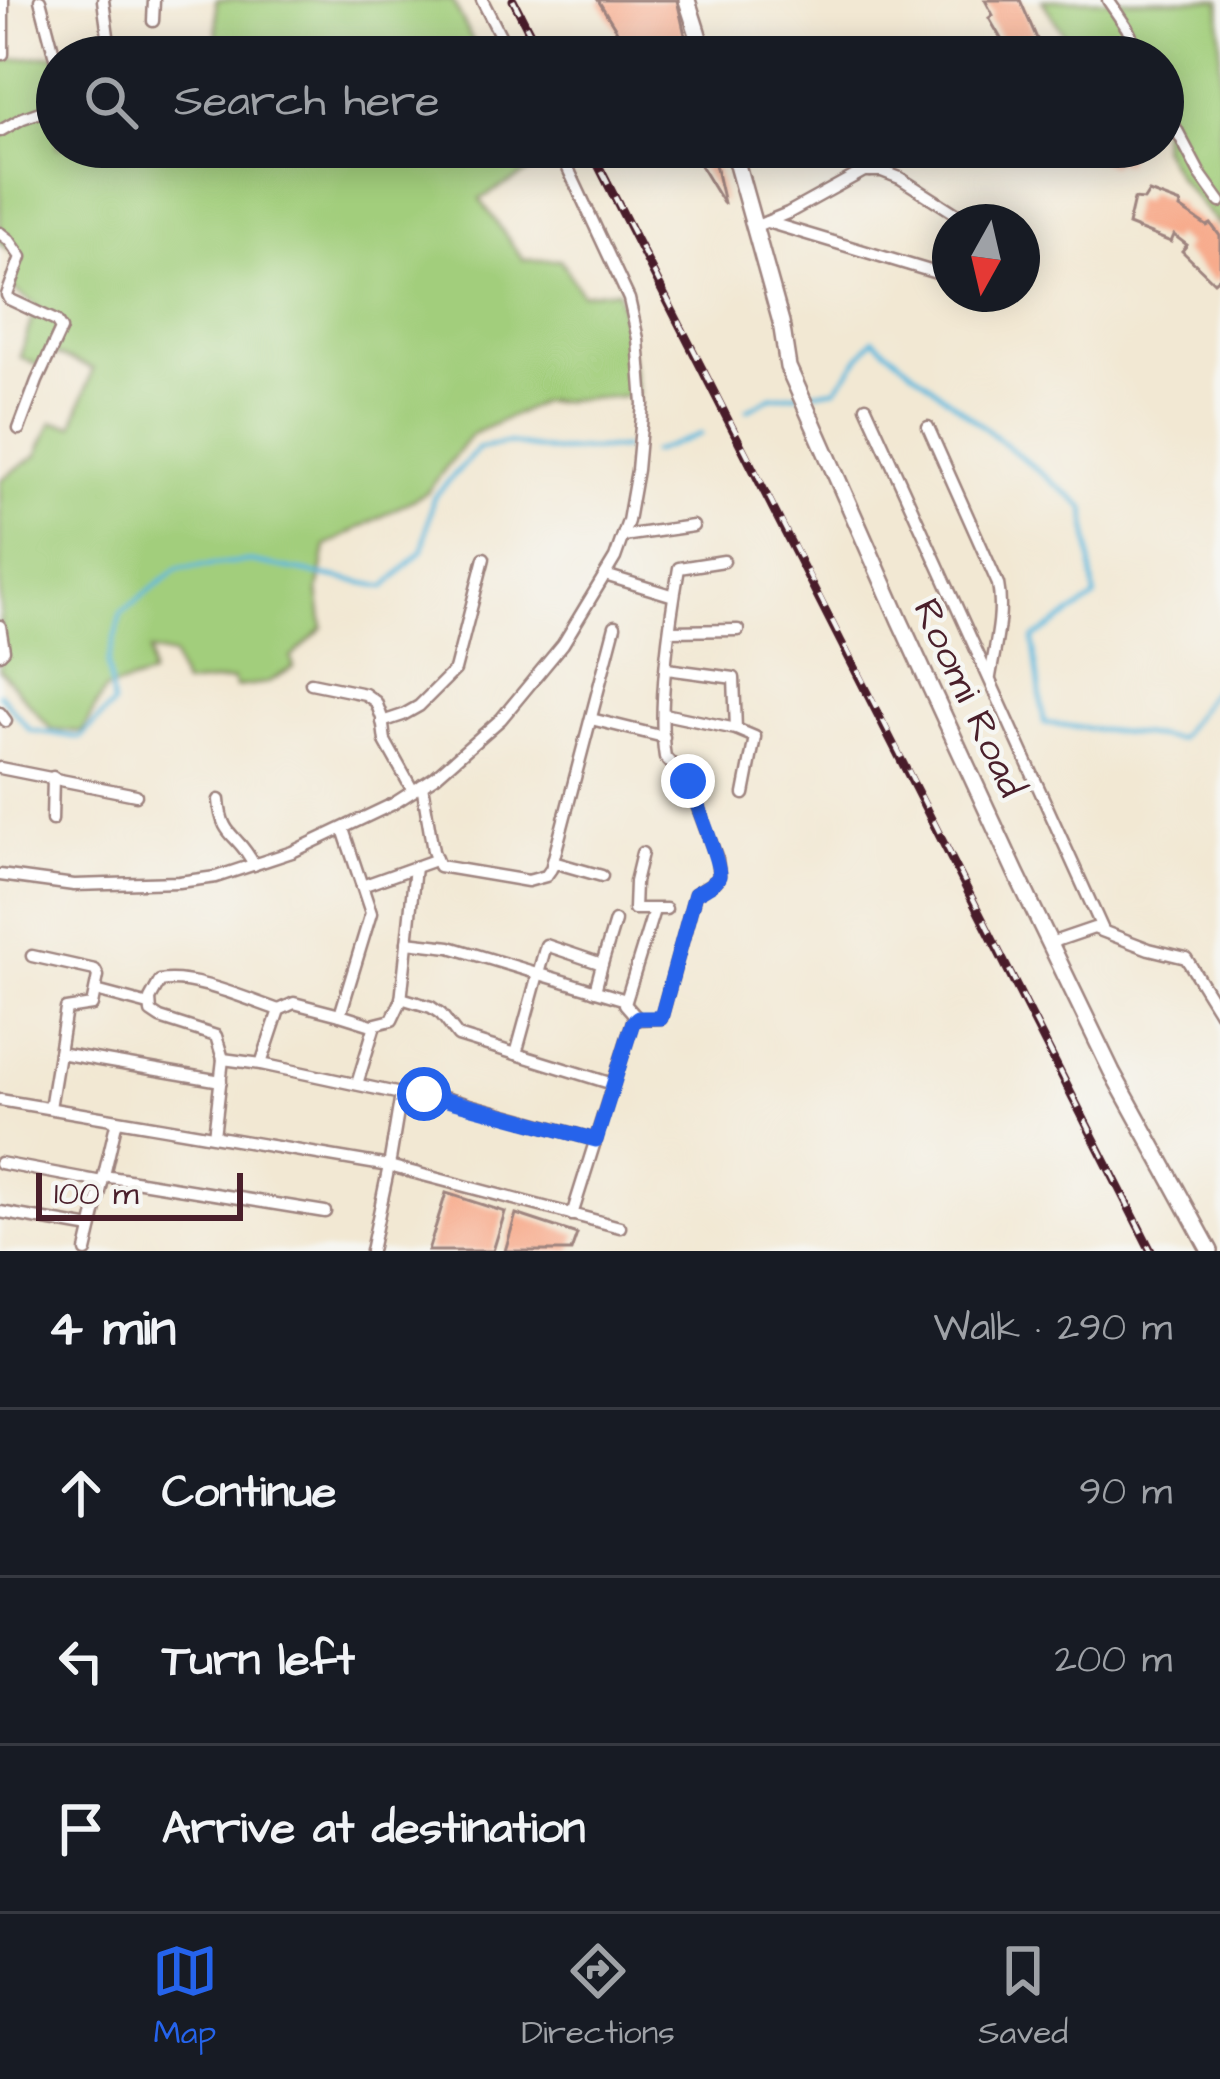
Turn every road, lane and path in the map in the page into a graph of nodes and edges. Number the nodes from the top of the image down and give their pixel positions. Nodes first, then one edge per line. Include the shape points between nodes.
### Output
1 (3, 0) edge
2 (40, 0) edge
3 (103, 0) edge
4 (154, 0) edge
5 (482, 0) edge
6 (687, 0) edge
7 (1108, 0) edge
8 (153, 21) dead end
9 (49, 36) edge
10 (108, 36) edge
11 (500, 36) edge
12 (698, 36) edge
13 (1131, 36) edge
14 (3, 54) dead end
15 (36, 113) edge
16 (0, 131) edge
17 (1184, 144) edge
18 (568, 168) edge
19 (739, 168) edge
20 (869, 168) edge
21 (870, 171) junction
22 (1220, 202) edge
23 (941, 204) edge
24 (760, 224) junction
25 (0, 233) edge
26 (932, 272) edge
27 (4, 301) edge
28 (866, 407) dead end
29 (928, 427) dead end
30 (19, 429) dead end
31 (693, 526) dead end
32 (623, 536) junction
33 (484, 559) dead end
34 (724, 561) dead end
35 (605, 574) junction
36 (674, 596) junction
37 (0, 626) edge
38 (614, 626) dead end
39 (738, 630) dead end
40 (670, 631) junction
41 (2, 652) edge
42 (667, 670) junction
43 (990, 680) junction
44 (311, 683) dead end
45 (664, 714) junction
46 (591, 719) junction
47 (382, 722) junction
48 (736, 729) junction
49 (664, 737) junction
50 (0, 768) edge
51 (52, 777) junction
52 (418, 788) junction
53 (744, 794) dead end
54 (136, 795) dead end
55 (219, 800) dead end
56 (52, 820) dead end
57 (344, 829) junction
58 (642, 853) dead end
59 (435, 860) junction
60 (553, 862) junction
61 (254, 865) junction
62 (415, 867) junction
63 (0, 874) edge
64 (602, 876) dead end
65 (362, 886) junction
66 (615, 921) dead end
67 (1103, 930) junction
68 (407, 942) junction
69 (1050, 943) junction
70 (32, 956) dead end
71 (602, 964) junction
72 (538, 974) junction
73 (96, 991) junction
74 (595, 991) junction
75 (401, 998) junction
76 (626, 1000) junction
77 (148, 1004) junction
78 (279, 1010) junction
79 (1220, 1012) edge
80 (340, 1015) junction
81 (638, 1018) junction
82 (375, 1025) junction
83 (59, 1053) junction
84 (516, 1054) junction
85 (224, 1059) junction
86 (261, 1064) junction
87 (221, 1081) junction
88 (357, 1084) junction
89 (613, 1084) junction
90 (401, 1094) junction
91 (0, 1100) edge
92 (50, 1108) junction
93 (117, 1120) junction
94 (214, 1136) junction
95 (596, 1140) junction
96 (0, 1163) edge
97 (389, 1166) junction
98 (103, 1179) junction
99 (0, 1211) edge
100 (325, 1213) dead end
101 (572, 1215) junction
102 (620, 1227) dead end
103 (92, 1228) junction
104 (86, 1251) edge
105 (371, 1251) edge
106 (1210, 1251) edge

1 - 14 street
2 - 9 street
3 - 10 street
4 - 8 street
5 - 11 street
6 - 12 street
7 - 13 street
15 - 16 street
17 - 22 street
18 - 32 street via 629,299 638,339 643,404
19 - 24 street, Roomi Road
20 - 21 street
21 - 23 street via 900,178
21 - 24 street
24 - 26 street
24 - 69 street, Roomi Road via 788,368
25 - 27 street via 21,257
27 - 30 street via 61,329
28 - 43 street
29 - 43 street via 998,584
31 - 32 street
32 - 35 street
33 - 47 street via 455,670 419,706
34 - 36 street via 679,568
35 - 36 street
35 - 52 street via 563,644 501,719
36 - 40 street
37 - 41 street
38 - 46 street
39 - 40 street
40 - 42 street
42 - 45 street
42 - 48 street via 734,678
43 - 67 street
44 - 47 street via 365,694
45 - 48 street
45 - 49 street
46 - 49 street
46 - 60 street
47 - 52 street via 385,741
48 - 53 street via 755,737
49 - 81 street via 665,758 688,781 719,874 695,894 661,1018
50 - 51 street
51 - 54 street
51 - 56 street
52 - 57 street
52 - 59 street
55 - 61 street via 225,830
57 - 61 street
57 - 65 street
58 - 76 street via 634,909 660,910
59 - 60 street via 528,881 546,876
59 - 62 street
60 - 64 street
61 - 63 street via 178,882 74,885
62 - 65 street
62 - 68 street
65 - 80 street via 371,913
66 - 71 street
67 - 69 street
67 - 79 street via 1186,958
68 - 72 street
68 - 75 street
69 - 106 street, Roomi Road
70 - 73 street via 94,970
71 - 72 street via 546,945
71 - 74 street
72 - 74 street
72 - 84 street
73 - 77 street
73 - 83 street via 92,1005 66,1009
74 - 76 street
75 - 82 street via 392,1019
75 - 84 street via 441,1013 458,1036
76 - 81 street
77 - 78 street via 160,981 172,979
77 - 85 street via 160,1018 216,1036
78 - 80 street via 294,1003
78 - 86 street
80 - 82 street
81 - 89 street
82 - 88 street
83 - 87 street
83 - 92 street
84 - 89 street
85 - 86 street
85 - 87 street
86 - 88 street
87 - 94 street
88 - 90 street
89 - 95 street
90 - 95 street via 433,1095
90 - 97 street
91 - 92 street
92 - 93 street
93 - 94 street
93 - 98 street
94 - 97 street
95 - 101 street
96 - 98 street
97 - 101 street
97 - 105 street
98 - 100 street
98 - 103 street
99 - 103 street
101 - 102 street
103 - 104 street

